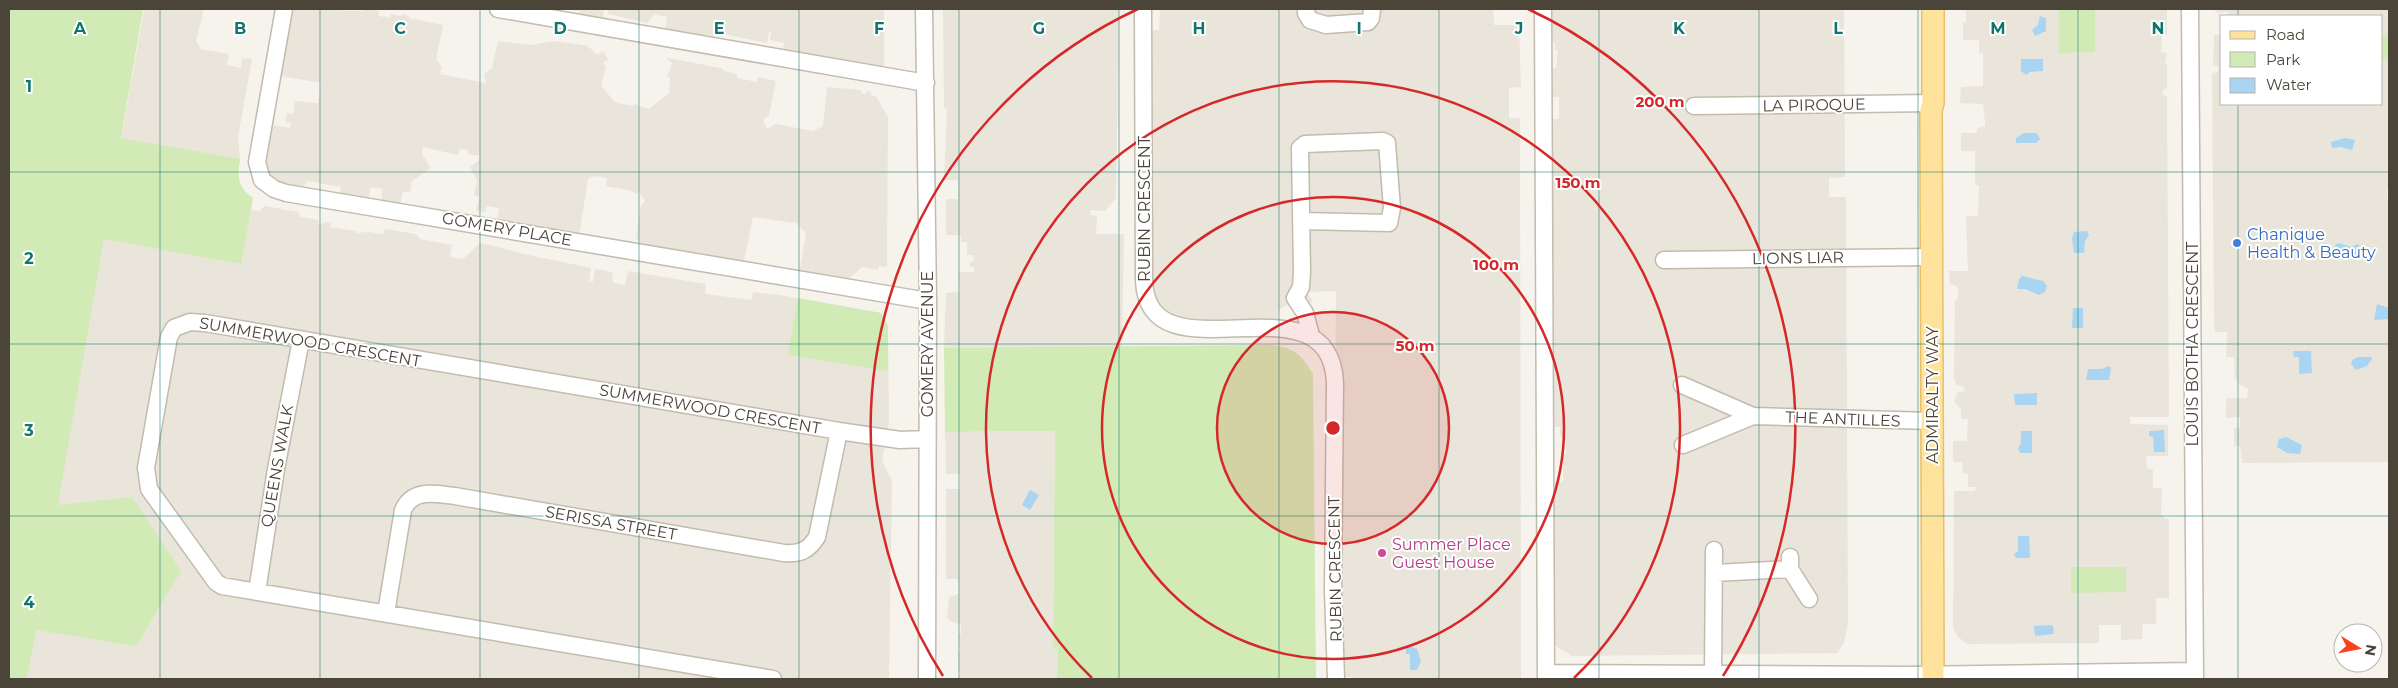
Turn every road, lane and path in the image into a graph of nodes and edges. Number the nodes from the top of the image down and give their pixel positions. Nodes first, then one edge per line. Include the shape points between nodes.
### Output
1 (284, 9) edge
2 (498, 9) edge
3 (924, 9) edge
4 (1143, 9) edge
5 (1306, 9) edge
6 (1372, 9) edge
7 (1542, 9) edge
8 (1922, 9) edge
9 (1933, 9) edge
10 (2190, 9) edge
11 (926, 82) junction
12 (1931, 105) junction
13 (1694, 106) dead end
14 (1302, 221) junction
15 (1932, 258) junction
16 (1664, 260) dead end
17 (928, 301) junction
18 (1311, 335) junction
19 (301, 340) junction
20 (1682, 385) dead end
21 (1753, 416) junction
22 (1932, 421) junction
23 (839, 431) junction
24 (927, 440) junction
25 (1683, 445) dead end
26 (1714, 550) dead end
27 (1714, 573) junction
28 (257, 592) junction
29 (1809, 598) dead end
30 (386, 613) junction
31 (1713, 674) junction
32 (2195, 675) edge
33 (1546, 676) edge
34 (1933, 677) edge
35 (773, 679) edge
36 (927, 679) edge
37 (1336, 679) edge

1 - 17 street, GOMERY PLACE via 257,162 262,180 274,189
2 - 11 street
3 - 11 street, GOMERY AVENUE
4 - 18 street, RUBIN CRESCENT via 1144,281 1150,308 1164,320 1181,326 1278,329
5 - 6 street via 1310,20 1326,25 1368,22
7 - 33 street
8 - 12 main road, ADMIRALTY WAY via 1923,52
9 - 12 main road, ADMIRALTY WAY
10 - 32 street, LOUIS BOTHA CRESCENT
11 - 17 street, GOMERY AVENUE
12 - 13 street, LA PIROQUE
12 - 15 main road, ADMIRALTY WAY
14 - 14 street via 1301,146 1388,143 1392,208 1389,223
14 - 18 street via 1302,280 1295,298 1307,317
15 - 16 street, LIONS LIAR
15 - 22 main road, ADMIRALTY WAY
17 - 24 street, GOMERY AVENUE
18 - 37 street, RUBIN CRESCENT via 1327,350 1334,374
19 - 23 street, SUMMERWOOD CRESCENT
19 - 28 street, QUEENS WALK
19 - 28 street, SUMMERWOOD CRESCENT via 205,322 190,322 174,328 169,337 146,468 149,488 210,576 222,586
20 - 21 street, THE ANTILLES
21 - 22 street, THE ANTILLES
21 - 25 street, THE ANTILLES
22 - 34 main road, ADMIRALTY WAY
23 - 24 street, SUMMERWOOD CRESCENT via 900,440
23 - 30 street, SERISSA STREET via 816,537 806,550 784,552 424,493 407,501 404,510
24 - 36 street, GOMERY AVENUE
26 - 27 street
27 - 29 street via 1790,563
27 - 31 street
28 - 30 street, SUMMERWOOD CRESCENT
30 - 35 street, SUMMERWOOD CRESCENT
31 - 33 street
31 - 34 street
32 - 34 street

